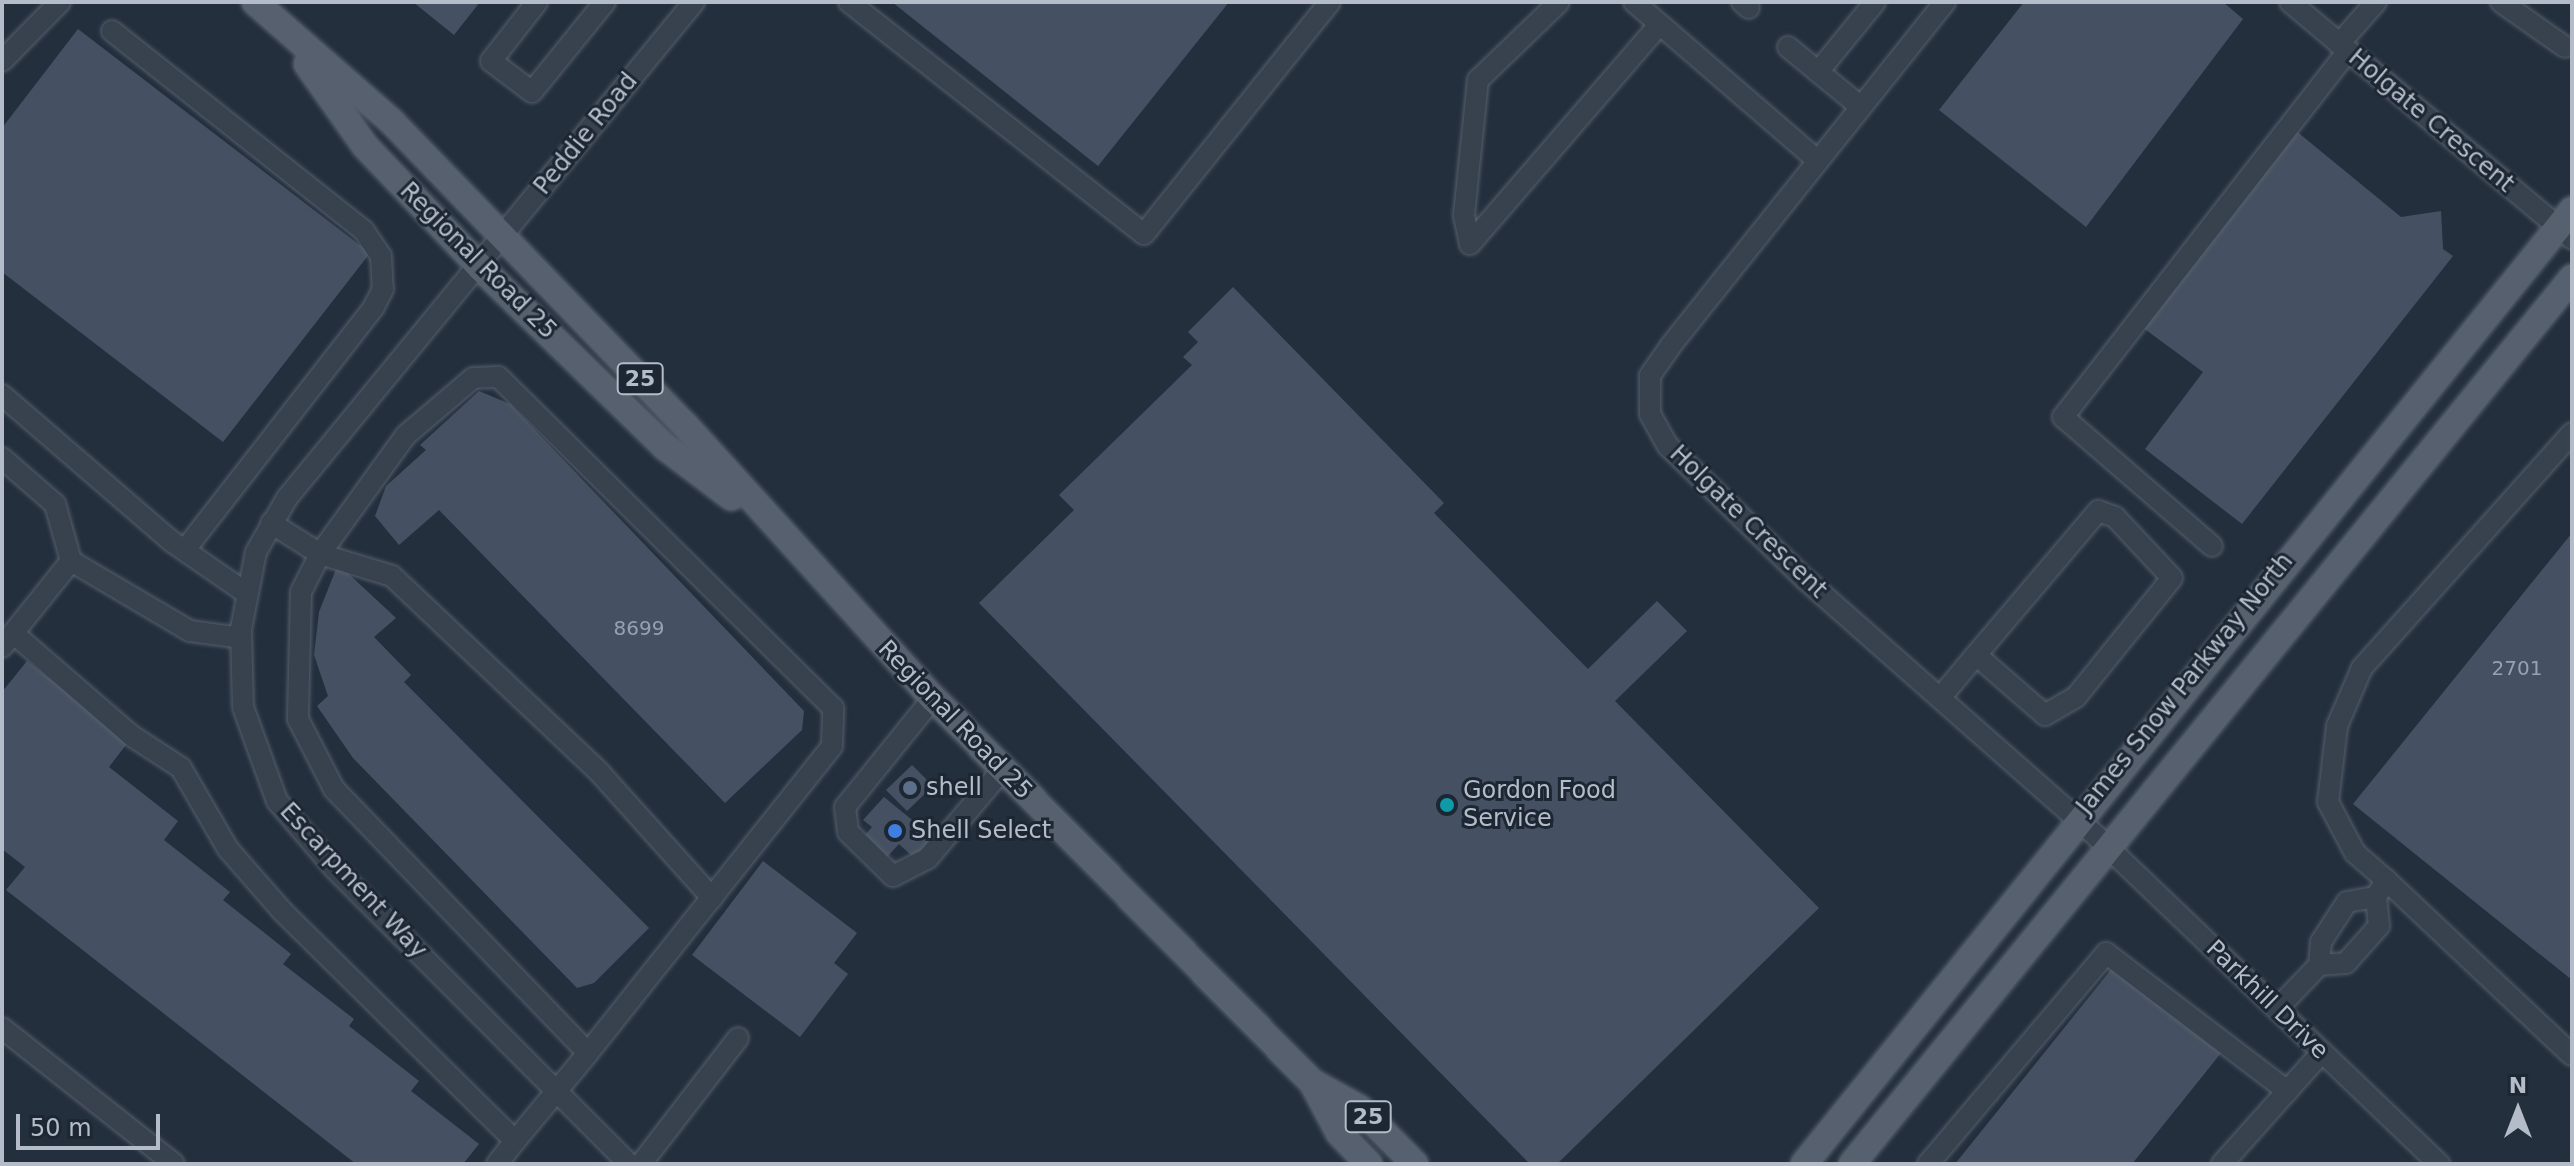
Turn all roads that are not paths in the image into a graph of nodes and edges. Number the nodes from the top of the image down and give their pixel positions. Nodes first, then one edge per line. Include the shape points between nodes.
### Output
1 (60, 2) edge
2 (255, 2) edge
3 (537, 2) edge
4 (605, 2) edge
5 (694, 2) edge
6 (849, 2) edge
7 (1330, 2) edge
8 (1559, 2) edge
9 (1634, 2) edge
10 (1875, 2) edge
11 (1945, 2) edge
12 (2376, 2) edge
13 (2501, 2) edge
14 (2293, 3) edge
15 (1657, 27) junction
16 (112, 31) dead end
17 (286, 34) junction
18 (1788, 47) dead end
19 (2344, 47) junction
20 (2565, 47) dead end
21 (2, 61) edge
22 (1818, 72) junction
23 (1861, 107) junction
24 (1818, 161) junction
25 (2566, 225) edge
26 (504, 238) junction
27 (481, 268) junction
28 (2572, 278) edge
29 (2, 395) edge
30 (2572, 433) edge
31 (2, 458) edge
32 (271, 523) junction
33 (769, 526) junction
34 (2212, 546) dead end
35 (185, 550) junction
36 (320, 554) junction
37 (71, 561) junction
38 (246, 593) junction
39 (241, 638) junction
40 (8, 640) edge
41 (1976, 655) junction
42 (933, 698) junction
43 (1940, 698) junction
44 (1003, 769) junction
45 (2076, 819) junction
46 (2104, 844) junction
47 (2381, 888) junction
48 (712, 898) junction
49 (2319, 965) junction
50 (2277, 1009) junction
51 (2, 1028) edge
52 (738, 1038) dead end
53 (2322, 1052) junction
54 (588, 1053) junction
55 (2572, 1055) edge
56 (1312, 1082) junction
57 (2287, 1091) junction
58 (557, 1092) junction
59 (515, 1141) junction
60 (174, 1164) edge
61 (497, 1164) edge
62 (629, 1164) edge
63 (641, 1164) edge
64 (1369, 1164) edge
65 (1415, 1164) edge
66 (1804, 1164) edge
67 (1852, 1164) edge
68 (1928, 1164) edge
69 (2222, 1164) edge
70 (2439, 1164) edge

1 - 21 street
2 - 17 main road, Regional Road 25 / 25
3 - 4 street via 491,61 532,92
5 - 26 street, Peddie Road
6 - 7 street via 1144,234
8 - 15 street via 1478,80 1464,215 1470,244
9 - 15 street
10 - 22 street
11 - 23 street, Holgate Crescent
12 - 19 street
13 - 20 street
14 - 19 street, Holgate Crescent
15 - 24 street
16 - 35 street via 364,231 381,256 383,289 374,307
17 - 26 main road, Regional Road 25 / 25 via 392,122
17 - 27 main road, Regional Road 25 / 25 via 365,146
18 - 22 street
19 - 25 street, Holgate Crescent
19 - 34 street via 2063,417
22 - 23 street
23 - 24 street, Holgate Crescent
24 - 43 street, Holgate Crescent via 1650,376 1650,414 1668,446
25 - 45 main road, James Snow Parkway North
26 - 27 street, Peddie Road
26 - 33 main road, Regional Road 25 / 25 via 686,426
27 - 32 street, Escarpment Way
27 - 33 main road, Regional Road 25 / 25 via 665,447
28 - 46 main road, James Snow Parkway North
29 - 35 street
30 - 47 street via 2362,668 2337,726 2328,802
31 - 37 street via 55,504
32 - 36 street
32 - 38 street, Escarpment Way
33 - 42 main road, Regional Road 25 / 25
35 - 38 street
36 - 48 street via 392,576 600,773
36 - 48 street via 406,435 473,378 498,377 833,708 832,746
36 - 54 street via 301,592 298,719 334,789
37 - 39 street via 190,631
37 - 40 street
38 - 39 street, Escarpment Way
39 - 58 street, Escarpment Way via 243,707 277,801
40 - 59 street via 181,768 228,849 282,911
41 - 41 street via 2098,511 2115,517 2172,578 2076,697 2045,715
41 - 43 street
42 - 44 main road, Regional Road 25 / 25
42 - 44 street via 845,807 848,832 893,876 928,858
43 - 45 street, Holgate Crescent
44 - 56 main road, Regional Road 25 / 25
45 - 46 street, Holgate Crescent
45 - 66 main road, James Snow Parkway North
46 - 50 street, Parkhill Drive
46 - 67 main road, James Snow Parkway North
47 - 49 street via 2347,902 2321,942
47 - 49 street via 2379,926 2346,963
47 - 55 street
48 - 54 street
49 - 50 street
50 - 53 street, Parkhill Drive
51 - 60 street
52 - 63 street
53 - 57 street
53 - 70 street, Parkhill Drive
54 - 58 street
56 - 64 main road, Regional Road 25 / 25 via 1339,1133
56 - 65 main road, Regional Road 25 / 25 via 1359,1108
57 - 68 street via 2114,952 2097,959
57 - 69 street
58 - 59 street
58 - 62 street, Escarpment Way
59 - 61 street

